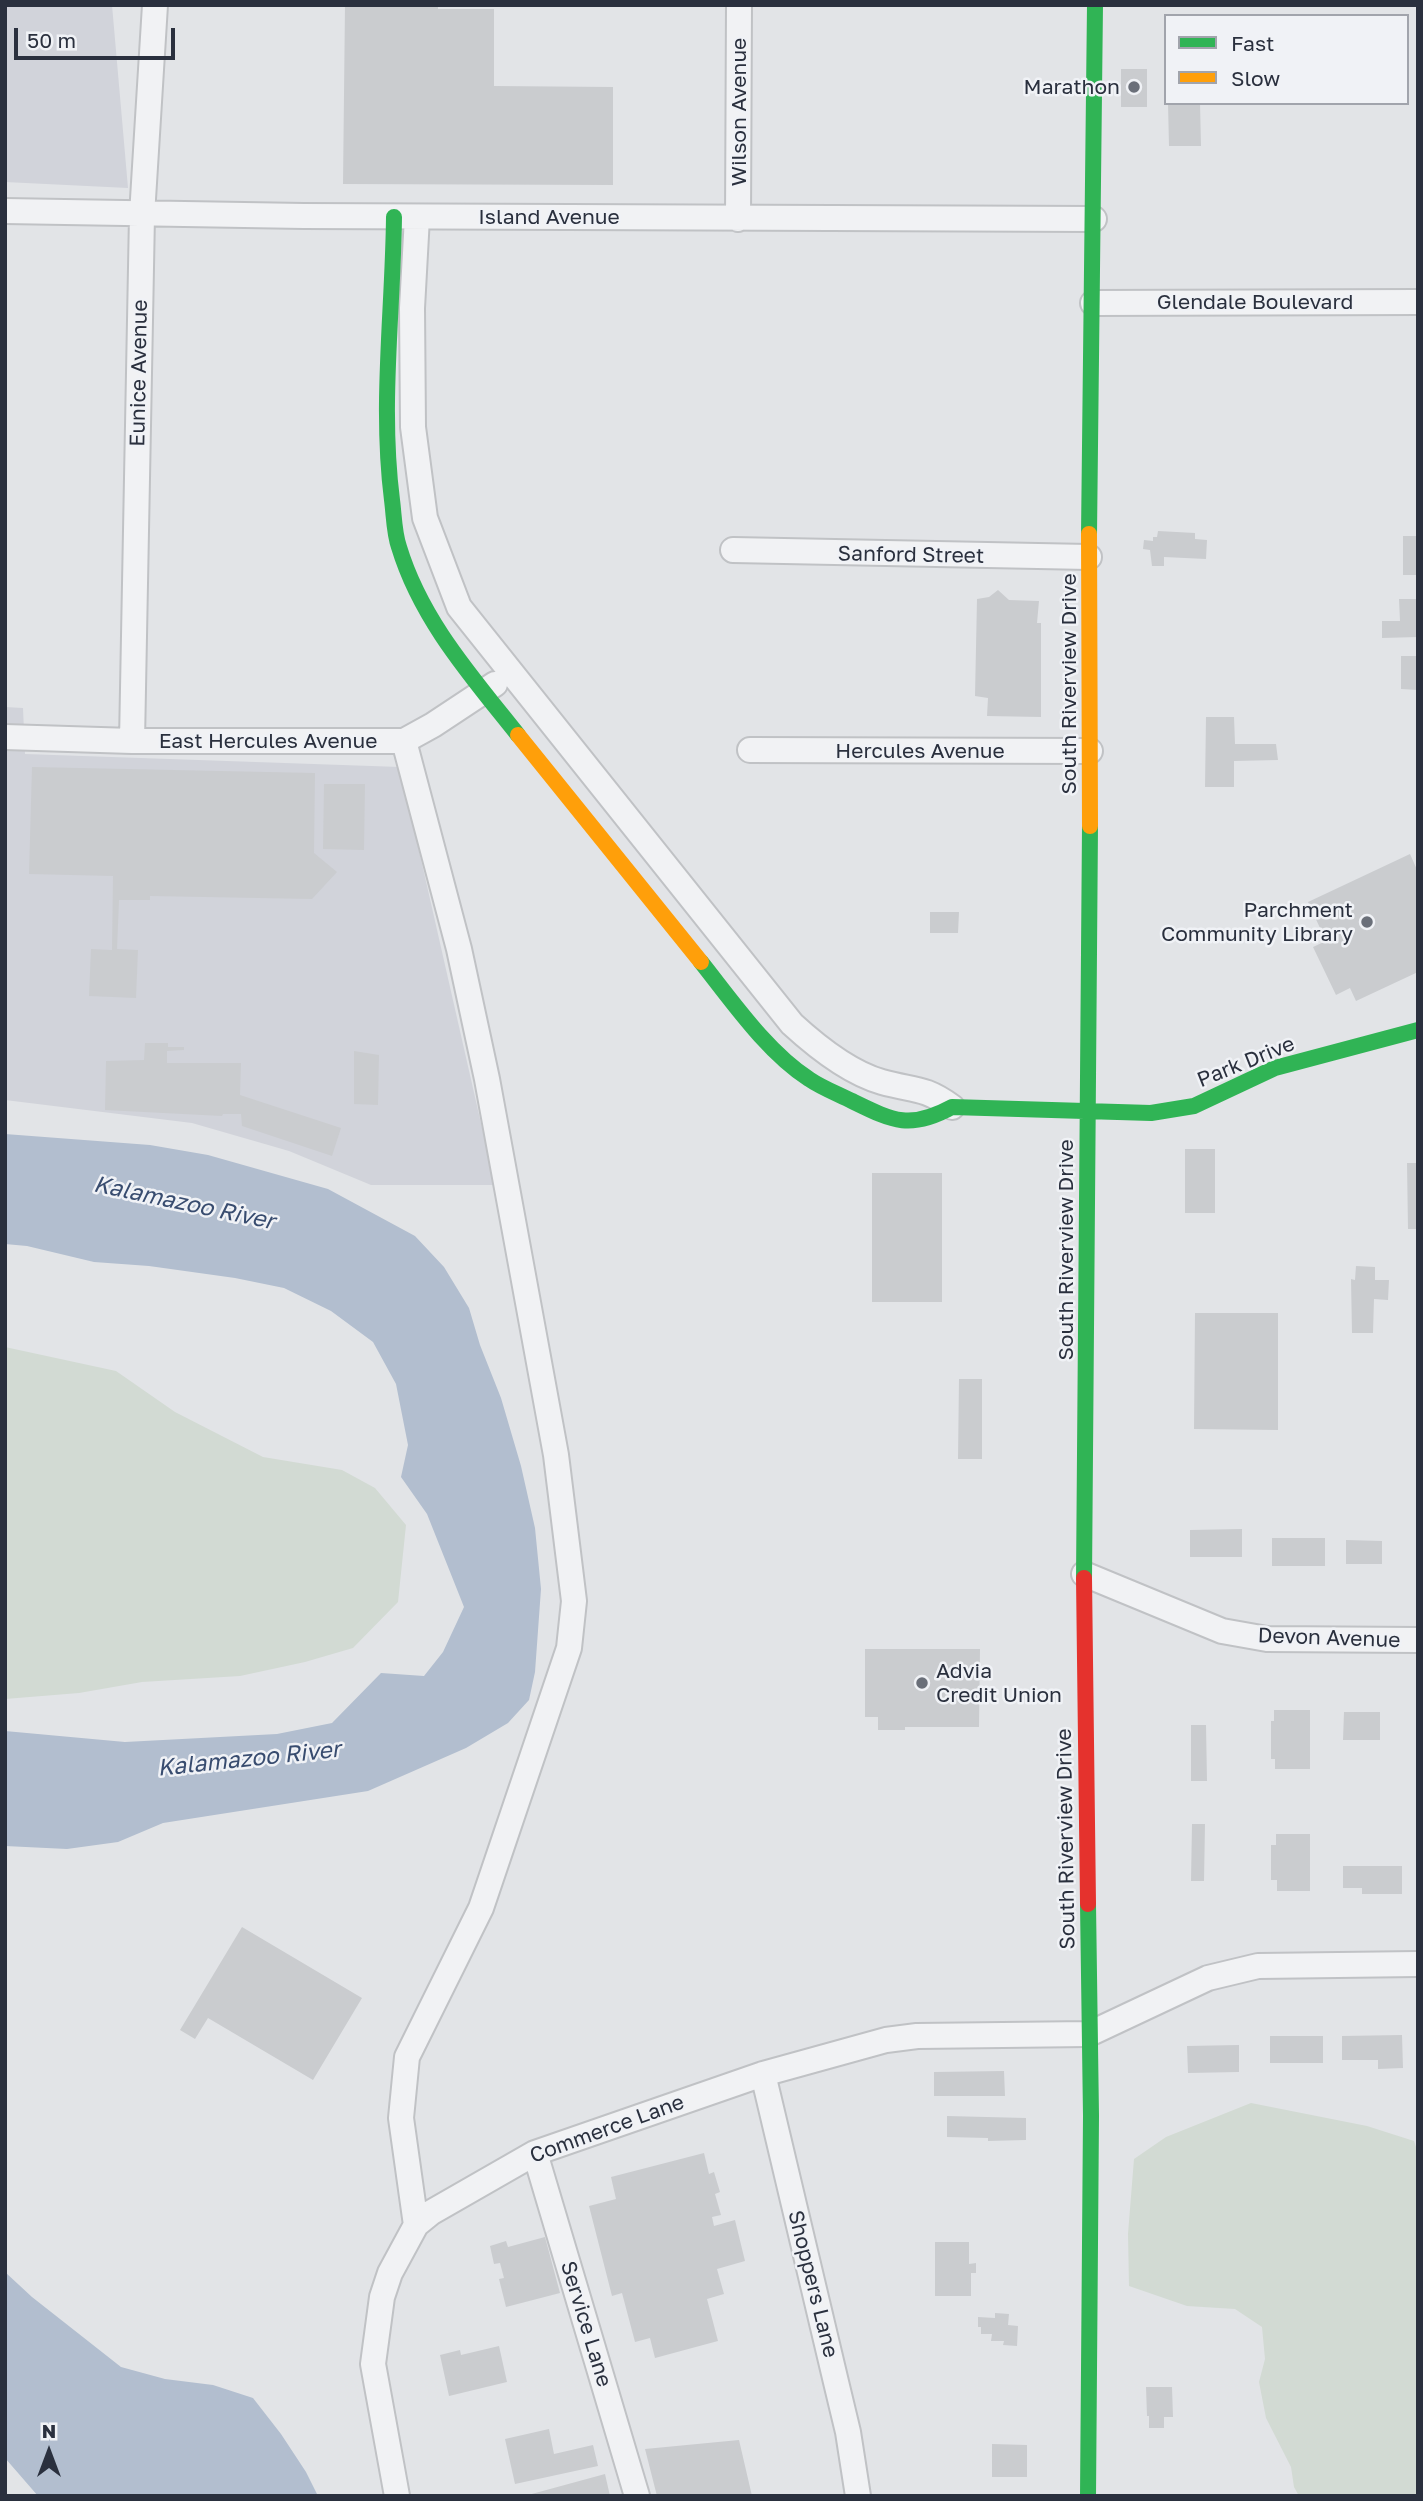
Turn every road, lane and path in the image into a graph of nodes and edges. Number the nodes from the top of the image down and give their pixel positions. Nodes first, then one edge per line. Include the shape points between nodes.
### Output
1 (155, 5) edge
2 (739, 5) edge
3 (1095, 5) edge
4 (5, 211) edge
5 (142, 215) junction
6 (405, 217) junction
7 (738, 219) junction
8 (1094, 219) junction
9 (1418, 302) edge
10 (1093, 303) junction
11 (733, 550) dead end
12 (1089, 557) junction
13 (512, 673) junction
14 (483, 692) junction
15 (5, 737) edge
16 (132, 741) junction
17 (404, 741) junction
18 (750, 750) dead end
19 (1090, 751) junction
20 (1418, 1030) edge
21 (952, 1107) junction
22 (1088, 1110) junction
23 (1084, 1574) junction
24 (1418, 1640) edge
25 (1418, 1964) edge
26 (1089, 2034) junction
27 (763, 2074) junction
28 (535, 2153) junction
29 (416, 2225) junction
30 (397, 2496) edge
31 (637, 2496) edge
32 (858, 2496) edge
33 (1088, 2496) edge

1 - 5 street, Eunice Avenue
2 - 7 street, Wilson Avenue
3 - 8 street, South Riverview Drive
4 - 5 street, Island Avenue
5 - 6 street, Island Avenue
5 - 16 street, Eunice Avenue
6 - 7 street, Island Avenue
6 - 13 street via 412,308 413,427 425,518 459,607
6 - 14 street via 393,286 386,385 388,470 398,546 423,604
7 - 8 street, Island Avenue
8 - 10 street, South Riverview Drive
9 - 10 street, Glendale Boulevard
10 - 12 street, South Riverview Drive
11 - 12 street, Sanford Street
12 - 19 street, South Riverview Drive
13 - 14 street
13 - 21 street via 792,1024 847,1065 881,1082 933,1093
14 - 17 street
14 - 21 street via 760,1037 809,1079 880,1115 906,1121 930,1119
15 - 16 street, East Hercules Avenue
16 - 17 street, East Hercules Avenue
17 - 29 street via 459,948 487,1079 556,1455 574,1601 569,1648 481,1908 407,2057 401,2118
18 - 19 street, Hercules Avenue
19 - 22 street, South Riverview Drive
20 - 22 street, Park Drive via 1275,1068 1194,1106 1151,1113
21 - 22 street, Park Drive
22 - 23 street, South Riverview Drive
23 - 24 street, Devon Avenue via 1222,1630 1256,1637
23 - 26 street, South Riverview Drive
25 - 26 street via 1258,1966 1208,1978
26 - 27 street, Commerce Lane via 917,2036
26 - 33 street, South Riverview Drive
27 - 28 street, Commerce Lane
27 - 32 street, Shoppers Lane via 836,2382
28 - 29 street, Commerce Lane
28 - 31 street, Service Lane
29 - 30 street, Commerce Lane via 382,2297 373,2364

